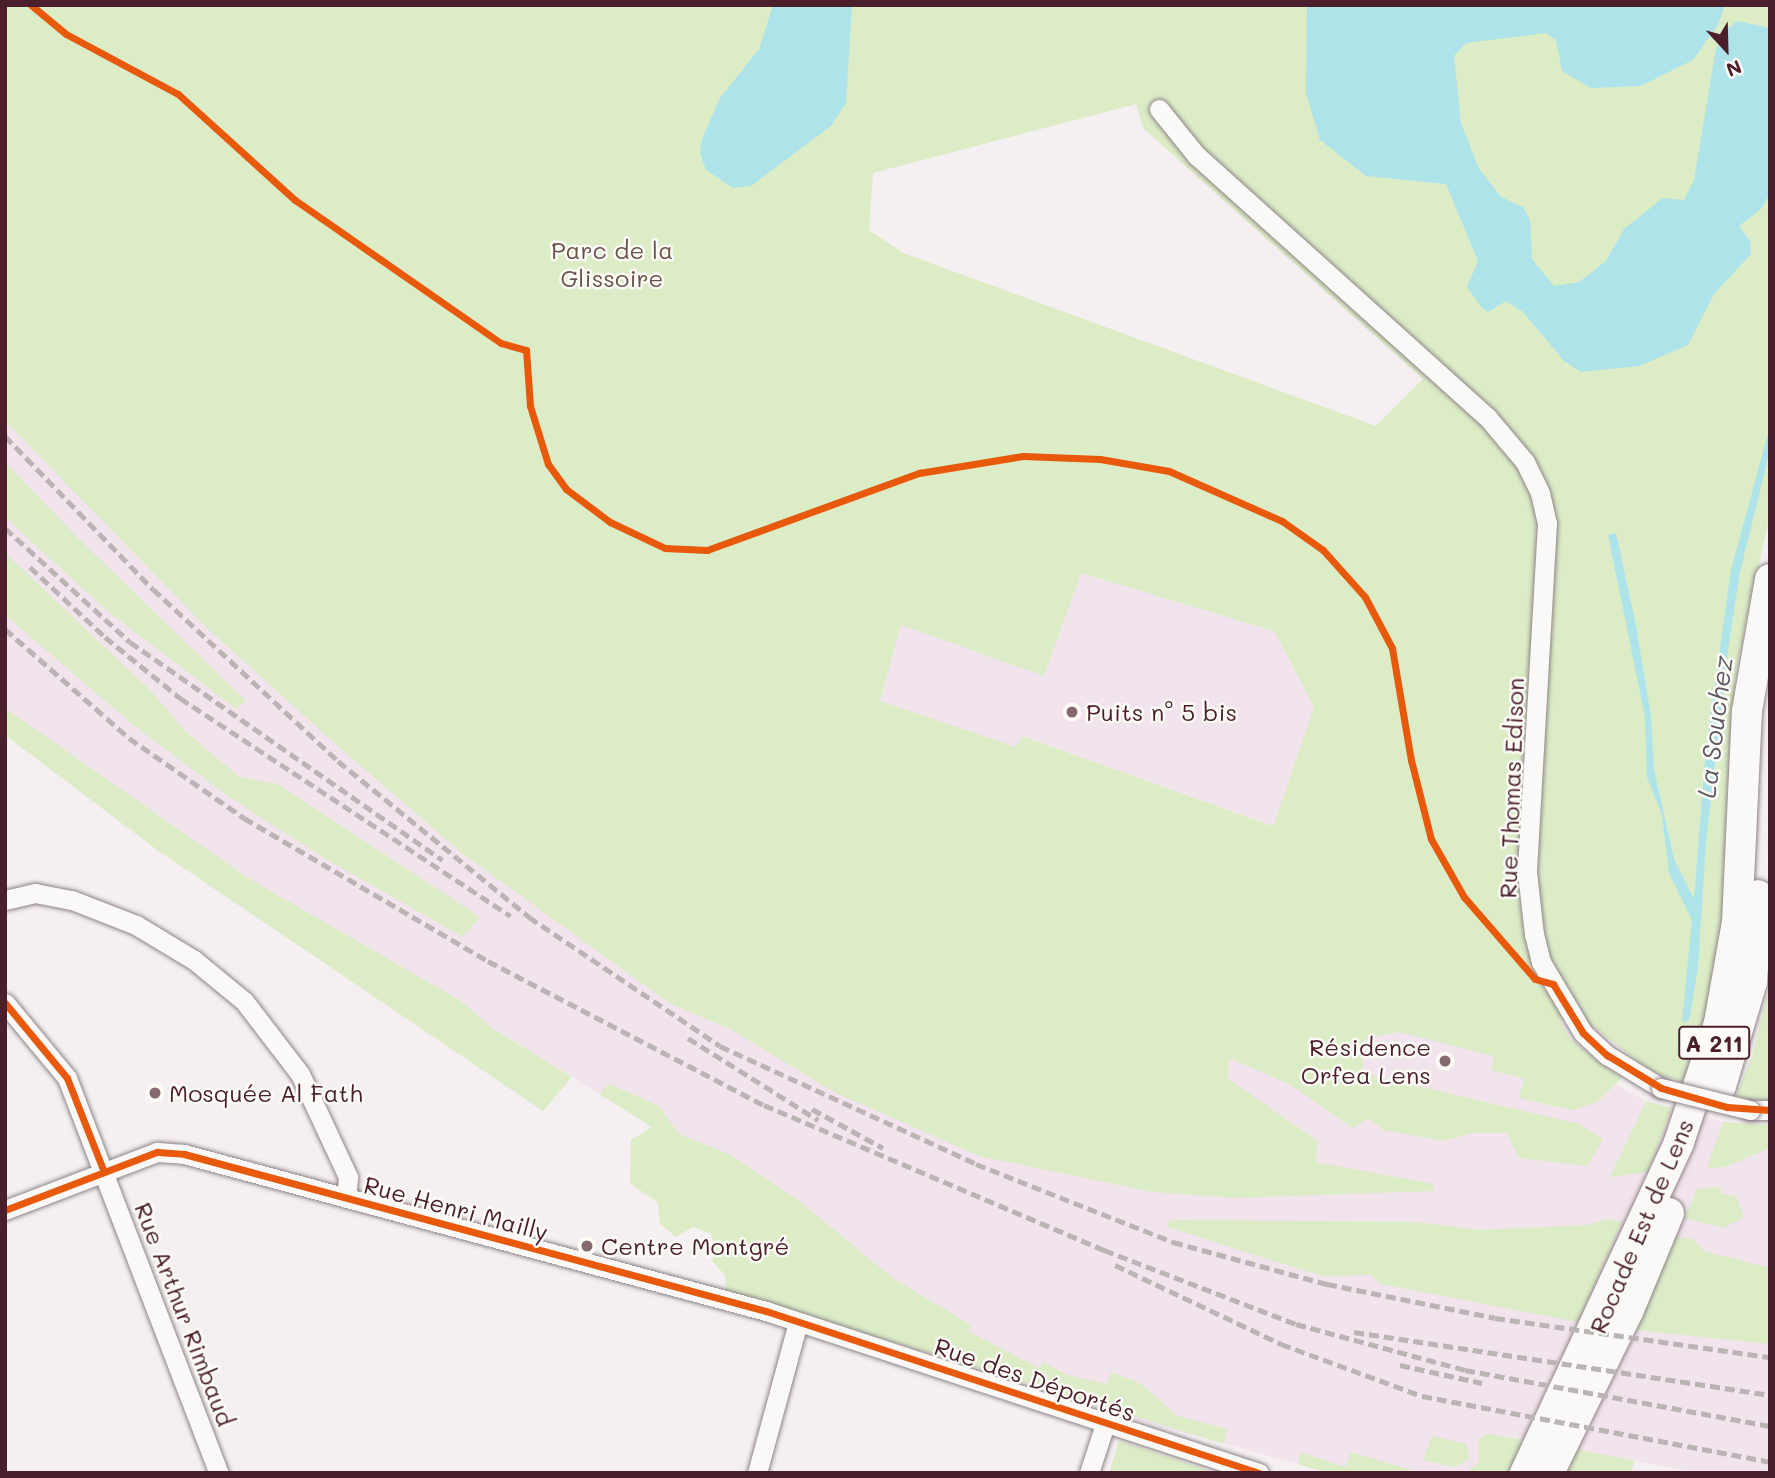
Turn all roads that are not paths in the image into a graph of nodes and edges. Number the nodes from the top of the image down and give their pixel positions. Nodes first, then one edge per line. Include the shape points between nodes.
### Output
1 (1159, 109) dead end
2 (1770, 579) edge
3 (1770, 695) edge
4 (5, 900) edge
5 (5, 1003) edge
6 (1760, 1110) edge
7 (104, 1172) junction
8 (346, 1198) junction
9 (5, 1210) edge
10 (798, 1322) junction
11 (1105, 1424) junction
12 (219, 1473) edge
13 (757, 1473) edge
14 (1089, 1473) edge
15 (1259, 1473) edge
16 (1525, 1473) edge
17 (1549, 1473) edge

1 - 6 street, Rue Thomas Edison, bridge via 1196,155 1432,367 1518,453 1540,493 1547,523 1527,872 1541,962 1583,1033 1608,1055 1661,1088
2 - 16 highway, Rocade Est de Lens / A 211 via 1747,711 1737,922 1719,1023 1679,1142
3 - 17 highway, Rocade Est de Lens / A 211 via 1762,768 1756,940 1740,1031 1628,1312
4 - 8 street via 34,892 72,900 136,925 194,960 244,1001 300,1074 348,1177
5 - 7 street, Rue Arthur Rimbaud via 67,1078
7 - 8 street, Rue Henri Mailly via 157,1152 184,1154
7 - 9 street, Rue Henri Mailly
7 - 12 street, Rue Arthur Rimbaud
8 - 10 street, Rue Henri Mailly
10 - 11 street, Rue des Déportés
10 - 13 street
11 - 14 street
11 - 15 street, Rue des Déportés

